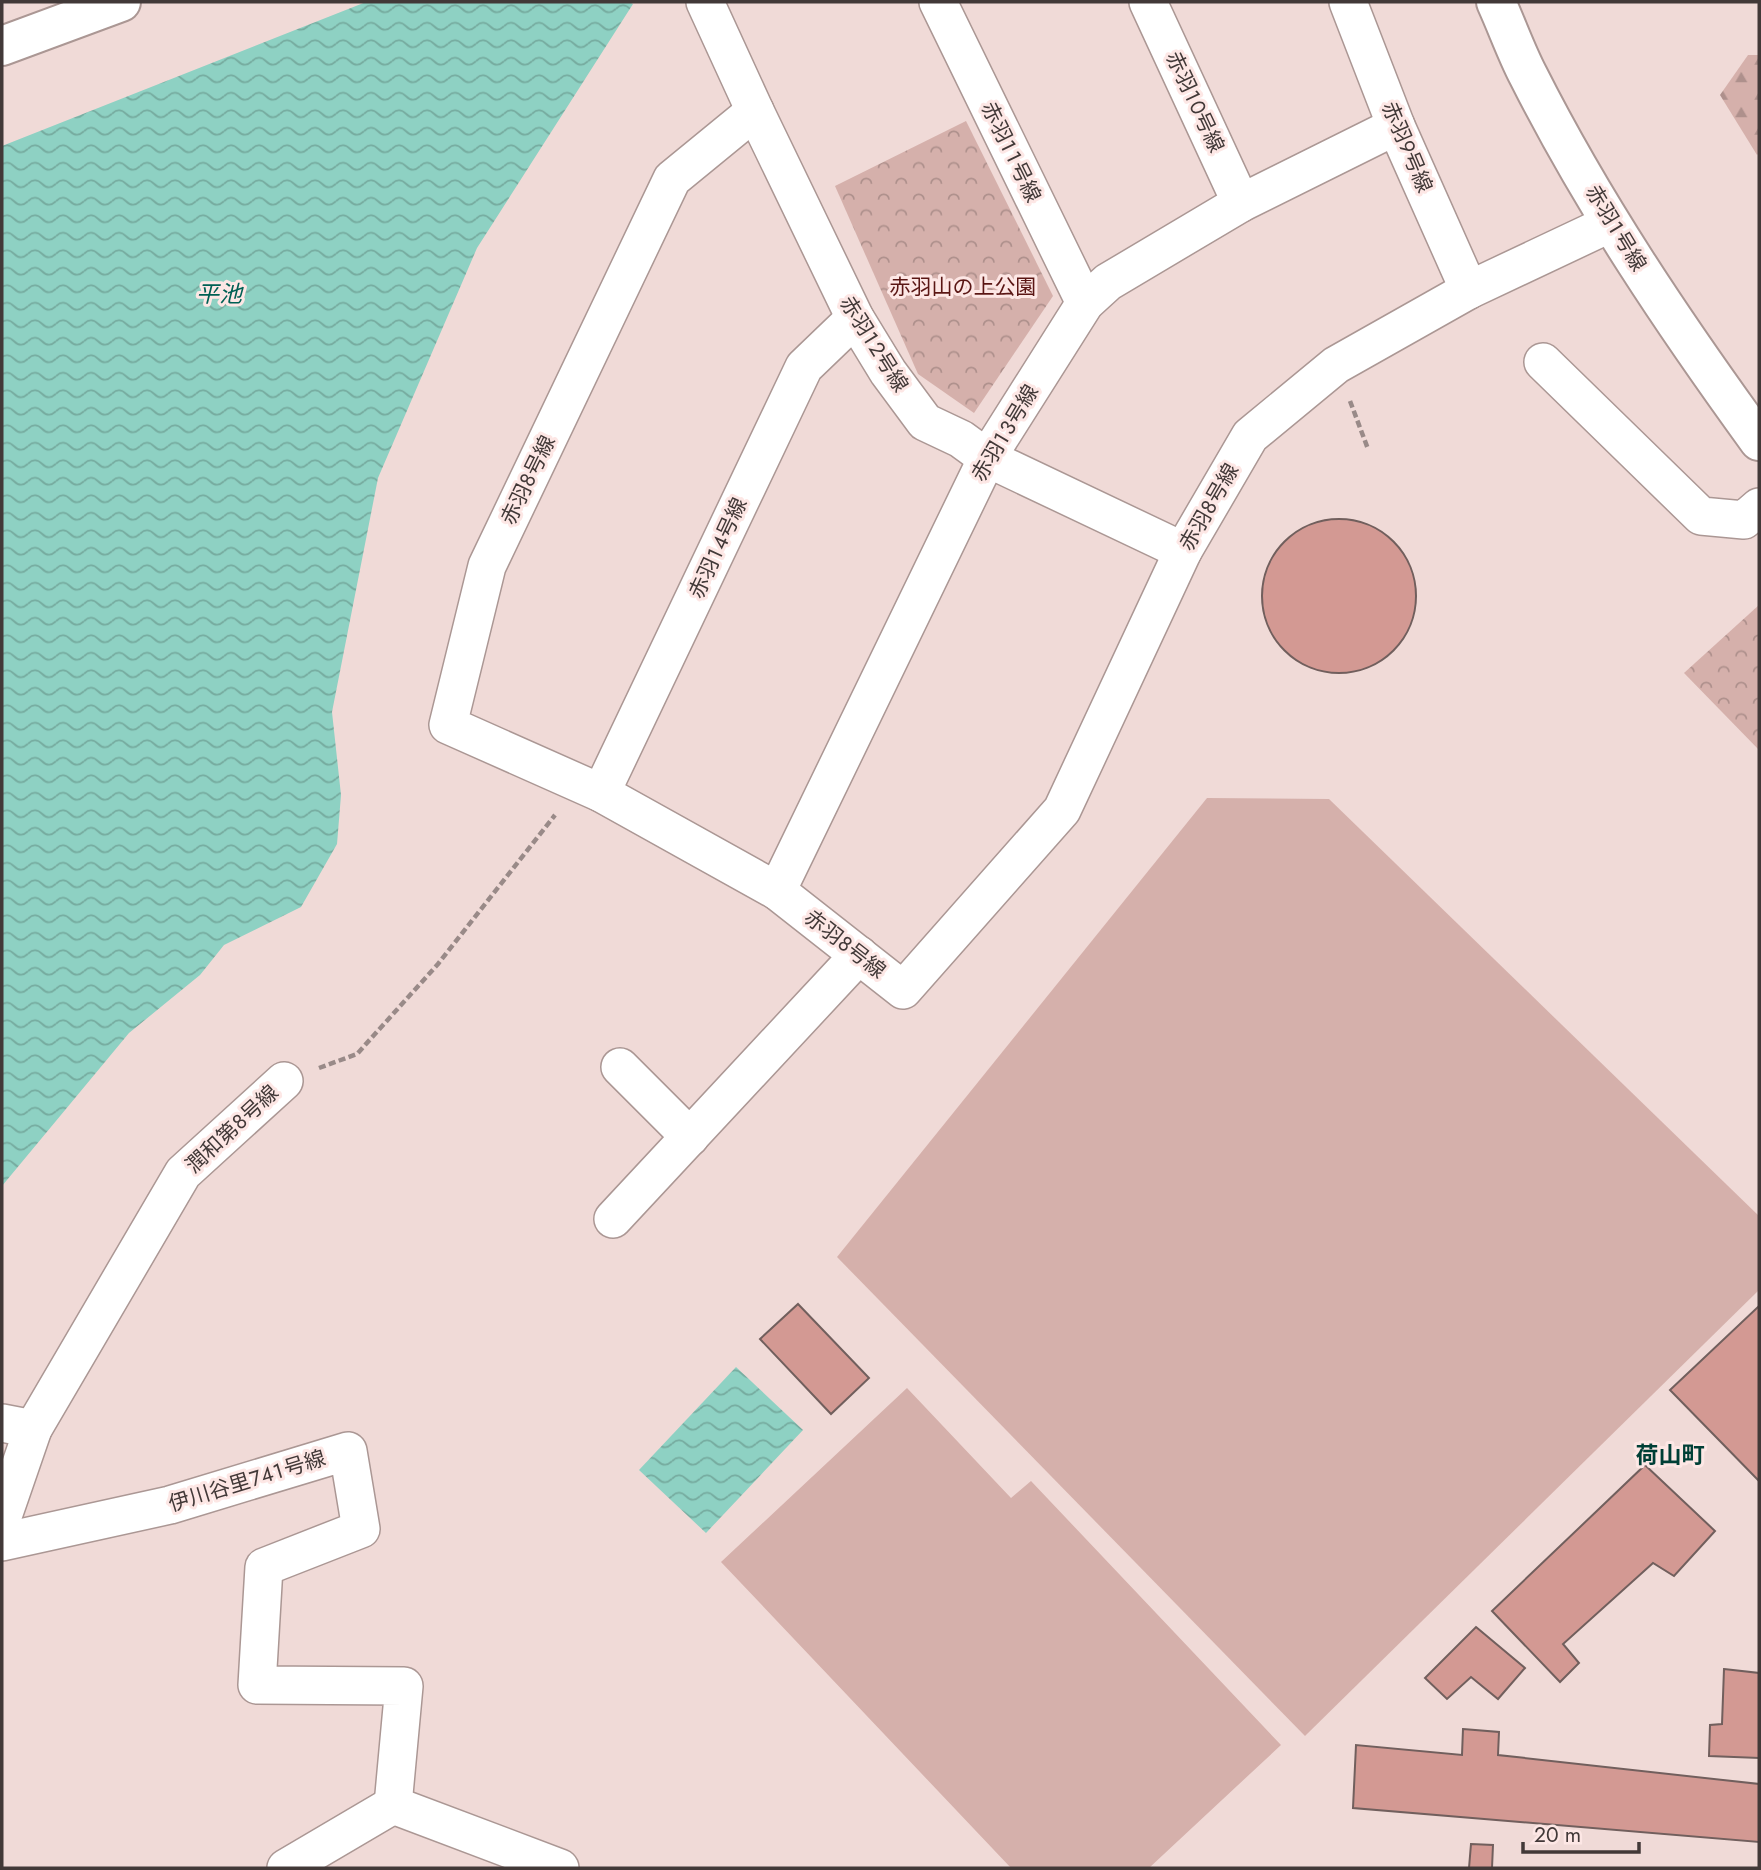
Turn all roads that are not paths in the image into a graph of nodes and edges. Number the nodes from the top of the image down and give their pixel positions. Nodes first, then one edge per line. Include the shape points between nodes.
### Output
1 (121, 2) edge
2 (705, 2) edge
3 (938, 2) edge
4 (1149, 2) edge
5 (1348, 2) edge
6 (1496, 2) edge
7 (2, 46) edge
8 (755, 111) junction
9 (1396, 126) junction
10 (1241, 203) junction
11 (1611, 223) junction
12 (1469, 290) junction
13 (1084, 303) junction
14 (855, 318) junction
15 (1543, 362) dead end
16 (1759, 441) edge
17 (987, 458) junction
18 (1759, 507) edge
19 (1183, 551) junction
20 (591, 788) junction
21 (777, 891) junction
22 (859, 955) junction
23 (620, 1067) dead end
24 (284, 1081) road end
25 (690, 1136) junction
26 (613, 1219) dead end
27 (18, 1426) edge
28 (2, 1519) edge
29 (2, 1542) edge
30 (393, 1805) junction
31 (286, 1868) edge
32 (561, 1868) edge

1 - 7 street
2 - 8 street, 赤羽１２号線
3 - 13 street, 赤羽１１号線
4 - 10 street, 赤羽１０号線
5 - 9 street, 赤羽９号線
6 - 11 street, 赤羽１号線 via 1527,74
8 - 14 street, 赤羽１２号線
8 - 20 street, 赤羽８号線 via 672,179 487,566 448,724
9 - 10 street, 赤羽１３号線
9 - 12 street, 赤羽９号線
10 - 13 street, 赤羽１３号線 via 1108,282
11 - 12 street, 赤羽８号線
11 - 16 street, 赤羽１号線 via 1698,358
12 - 19 street, 赤羽８号線 via 1336,365 1250,436
13 - 17 street, 赤羽１３号線
14 - 17 street, 赤羽１２号線 via 925,422
14 - 20 street, 赤羽１４号線 via 804,366
15 - 18 street via 1701,516 1744,520
17 - 19 street, 赤羽１２号線
17 - 21 street, 赤羽１３号線
19 - 22 street, 赤羽８号線 via 1062,810 903,990
20 - 21 street, 赤羽８号線
21 - 22 street, 赤羽８号線
22 - 25 street
23 - 25 street
24 - 27 street, 潤和第８号線 via 183,1173
25 - 26 street
27 - 28 street, 潤和第８号線
29 - 30 street, 伊川谷里７４１号線 via 170,1505 348,1451 361,1529 264,1567 257,1685 404,1686
30 - 31 street
30 - 32 street

